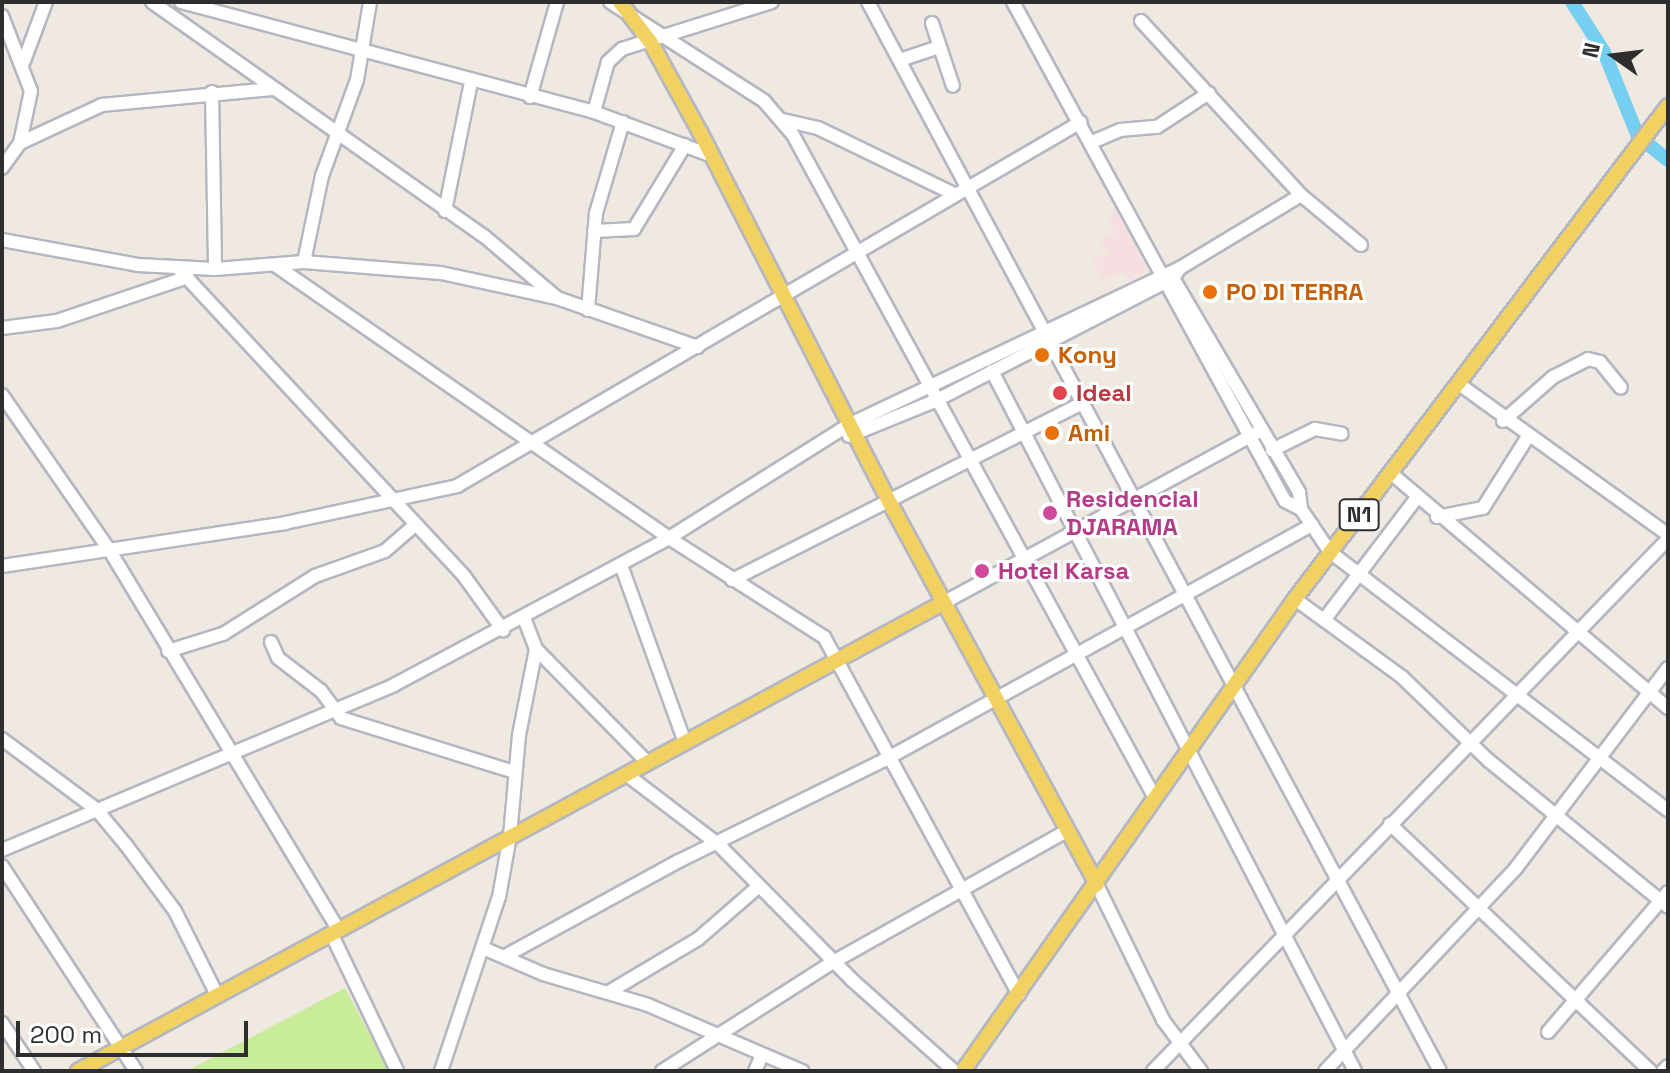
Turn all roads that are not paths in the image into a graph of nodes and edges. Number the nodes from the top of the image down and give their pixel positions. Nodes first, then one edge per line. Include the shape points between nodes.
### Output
1 (46, 2) edge
2 (152, 2) edge
3 (181, 2) edge
4 (234, 2) edge
5 (370, 2) edge
6 (557, 2) edge
7 (772, 2) edge
8 (868, 2) edge
9 (1013, 2) edge
10 (618, 4) edge
11 (2, 16) edge
12 (234, 17) junction
13 (1141, 21) dead end
14 (932, 23) dead end
15 (668, 40) junction
16 (651, 43) junction
17 (939, 47) junction
18 (361, 52) junction
19 (900, 60) junction
20 (24, 61) junction
21 (471, 82) junction
22 (953, 86) dead end
23 (271, 89) junction
24 (212, 92) junction
25 (1209, 93) junction
26 (530, 97) junction
27 (1668, 106) edge
28 (594, 112) junction
29 (783, 120) junction
30 (623, 122) junction
31 (1081, 122) junction
32 (337, 132) junction
33 (1092, 142) junction
34 (20, 143) junction
35 (685, 145) junction
36 (712, 156) junction
37 (2, 168) edge
38 (958, 191) junction
39 (1301, 195) junction
40 (445, 211) junction
41 (594, 231) junction
42 (2, 240) edge
43 (1361, 245) dead end
44 (857, 250) junction
45 (304, 262) junction
46 (275, 265) junction
47 (177, 267) junction
48 (201, 269) junction
49 (215, 269) junction
50 (1169, 275) junction
51 (183, 280) junction
52 (782, 295) junction
53 (557, 298) junction
54 (588, 310) junction
55 (2, 328) edge
56 (1047, 336) junction
57 (698, 347) junction
58 (992, 371) junction
59 (1459, 384) junction
60 (1621, 388) dead end
61 (933, 394) junction
62 (2, 395) edge
63 (1083, 403) junction
64 (1503, 421) junction
65 (853, 430) junction
66 (1262, 430) junction
67 (1022, 433) junction
68 (1342, 434) dead end
69 (1248, 437) junction
70 (1527, 438) junction
71 (531, 440) junction
72 (1272, 450) junction
73 (969, 456) junction
74 (1392, 474) junction
75 (1137, 495) junction
76 (392, 499) junction
77 (1416, 499) junction
78 (890, 503) junction
79 (1301, 509) junction
80 (1437, 517) junction
81 (415, 525) junction
82 (1312, 525) junction
83 (1073, 529) junction
84 (1668, 537) edge
85 (669, 538) junction
86 (110, 551) junction
87 (1330, 552) junction
88 (1023, 558) junction
89 (621, 565) junction
90 (2, 566) edge
91 (1362, 571) junction
92 (732, 580) junction
93 (1190, 595) junction
94 (1295, 599) junction
95 (943, 603) junction
96 (524, 617) junction
97 (1324, 620) junction
98 (1129, 628) junction
99 (503, 630) junction
100 (1575, 634) junction
101 (271, 642) dead end
102 (536, 649) junction
103 (168, 651) junction
104 (1075, 656) junction
105 (837, 662) junction
106 (1668, 668) edge
107 (1232, 690) junction
108 (1648, 692) junction
109 (1517, 694) junction
110 (995, 698) junction
111 (1668, 708) edge
112 (336, 711) junction
113 (2, 739) edge
114 (685, 743) junction
115 (1471, 745) junction
116 (232, 754) junction
117 (1187, 754) junction
118 (1599, 758) junction
119 (886, 759) junction
120 (648, 763) junction
121 (514, 772) junction
122 (626, 774) junction
123 (1155, 798) junction
124 (96, 809) junction
125 (1668, 810) edge
126 (1561, 815) junction
127 (1390, 824) junction
128 (1066, 831) junction
129 (510, 836) junction
130 (718, 844) junction
131 (2, 850) edge
132 (2, 866) edge
133 (1339, 877) junction
134 (1097, 885) junction
135 (759, 886) junction
136 (960, 892) junction
137 (1666, 900) edge
138 (1476, 909) junction
139 (334, 931) junction
140 (1285, 934) junction
141 (483, 948) junction
142 (507, 955) junction
143 (833, 962) junction
144 (609, 992) junction
145 (1399, 992) junction
146 (1019, 994) junction
147 (217, 995) junction
148 (1576, 1003) junction
149 (2, 1023) edge
150 (1548, 1032) dead end
151 (716, 1036) junction
152 (1178, 1044) junction
153 (122, 1047) junction
154 (1344, 1050) junction
155 (762, 1055) junction
156 (1668, 1066) edge
157 (34, 1071) edge
158 (78, 1071) edge
159 (136, 1071) edge
160 (397, 1071) edge
161 (441, 1071) edge
162 (662, 1071) edge
163 (755, 1071) edge
164 (802, 1071) edge
165 (954, 1071) edge
166 (963, 1071) edge
167 (1153, 1071) edge
168 (1201, 1071) edge
169 (1325, 1071) edge
170 (1355, 1071) edge
171 (1440, 1071) edge
172 (1650, 1071) edge
173 (1663, 1071) edge

1 - 20 street
2 - 23 street
3 - 12 street
4 - 12 street
5 - 18 street
6 - 26 street
7 - 15 street
8 - 19 street
9 - 31 street
10 - 15 street
10 - 16 main road
11 - 20 street
12 - 18 street
13 - 25 street
14 - 17 street
15 - 16 street
15 - 29 street
16 - 28 street via 614,55
16 - 36 main road
17 - 19 street
17 - 22 street
18 - 21 street
18 - 32 street
19 - 38 street
20 - 34 street via 31,91
21 - 26 street
21 - 40 street
23 - 24 street
23 - 32 street
24 - 34 street via 102,105
24 - 49 street
25 - 33 street via 1157,127 1120,130
25 - 39 street
26 - 28 street
27 - 59 main road, N1
28 - 30 street
29 - 38 street via 818,128
29 - 44 street
30 - 35 street
30 - 41 street
31 - 33 street
31 - 38 street
32 - 40 street
32 - 45 street
33 - 50 street
34 - 37 street
35 - 36 street
35 - 41 street via 634,229
36 - 52 main road
38 - 44 street
38 - 56 street
39 - 43 street
39 - 50 street
40 - 53 street via 507,253
41 - 54 street
42 - 47 street via 93,259
44 - 52 street
44 - 61 street
45 - 46 street
45 - 53 street via 436,272
46 - 49 street
46 - 71 street
47 - 48 street
47 - 51 street
48 - 49 street
48 - 51 street
50 - 56 street
50 - 66 street
50 - 69 street
51 - 55 street via 57,321
51 - 76 street
52 - 57 street
52 - 65 main road
53 - 54 street
54 - 57 street
56 - 58 street
56 - 61 street
56 - 63 street
57 - 71 street
58 - 61 street
58 - 67 street
59 - 64 street
59 - 74 main road, N1
60 - 64 street via 1600,362 1588,359 1553,377
61 - 65 street
61 - 73 street
62 - 86 street
63 - 67 street
63 - 75 street
64 - 70 street
65 - 78 main road
65 - 85 street
66 - 69 street
66 - 72 street
67 - 73 street
67 - 83 street
68 - 72 street via 1315,429
69 - 75 street
69 - 79 street via 1285,501
70 - 80 street via 1483,508
70 - 84 street
71 - 76 street via 457,486
71 - 85 street
72 - 79 street via 1299,492
73 - 78 street
73 - 88 street
74 - 77 street
74 - 87 main road, N1
75 - 83 street
75 - 93 street
76 - 81 street
76 - 86 street
77 - 80 street
77 - 91 street
78 - 92 street
78 - 95 main road
79 - 82 street
80 - 100 street
81 - 99 street via 475,588
81 - 103 street via 385,551 324,572 223,634
82 - 87 street
82 - 93 street
83 - 88 street
83 - 98 street
84 - 100 street
85 - 89 street
85 - 92 street
86 - 90 street
86 - 103 street
87 - 91 street
87 - 94 main road, N1
88 - 95 street
88 - 104 street
89 - 96 street
89 - 114 street
91 - 97 street
91 - 109 street
92 - 105 street via 814,627
93 - 98 street
93 - 107 street
94 - 97 street
94 - 107 main road, N1
95 - 105 main road
95 - 110 main road
96 - 99 street
96 - 102 street
97 - 115 street via 1402,677
98 - 104 street
98 - 117 street
99 - 112 street
100 - 108 street
100 - 109 street
101 - 112 street via 278,658
102 - 120 street
102 - 121 street
103 - 116 street
104 - 110 street
104 - 123 street
105 - 114 main road
105 - 119 street
106 - 108 street
107 - 117 main road, N1
107 - 133 street
108 - 111 street
108 - 118 street
109 - 115 street
109 - 118 street
110 - 119 street
110 - 128 main road
112 - 116 street
112 - 121 street via 375,733
113 - 124 street
114 - 120 main road
115 - 126 street
115 - 127 street
116 - 124 street
116 - 139 street
117 - 123 main road, N1
117 - 140 street
118 - 125 street
118 - 126 street
119 - 130 street
119 - 136 street
120 - 122 main road
121 - 129 street
122 - 129 main road
122 - 130 street
123 - 134 main road, N1
124 - 131 street
124 - 147 street via 175,911
126 - 137 street
126 - 138 street
127 - 133 street
127 - 138 street
128 - 134 main road
128 - 136 street
129 - 139 main road
129 - 141 street
130 - 135 street
130 - 142 street
132 - 153 street
133 - 140 street
133 - 145 street
134 - 146 main road, N1
134 - 152 street
135 - 143 street
135 - 144 street via 698,939
136 - 143 street
136 - 146 street
137 - 148 street
138 - 145 street
138 - 148 street
139 - 147 main road
139 - 160 street
140 - 152 street
140 - 154 street
141 - 142 street
141 - 161 street
142 - 144 street via 543,974
143 - 151 street
143 - 165 street
144 - 151 street
145 - 154 street
145 - 171 street
146 - 166 main road, N1
147 - 153 main road
148 - 150 street
148 - 172 street
149 - 157 street
151 - 155 street
151 - 162 street
152 - 167 street
152 - 168 street
153 - 158 main road
153 - 159 street
154 - 169 street
154 - 170 street
155 - 163 street
155 - 164 street
156 - 173 street

